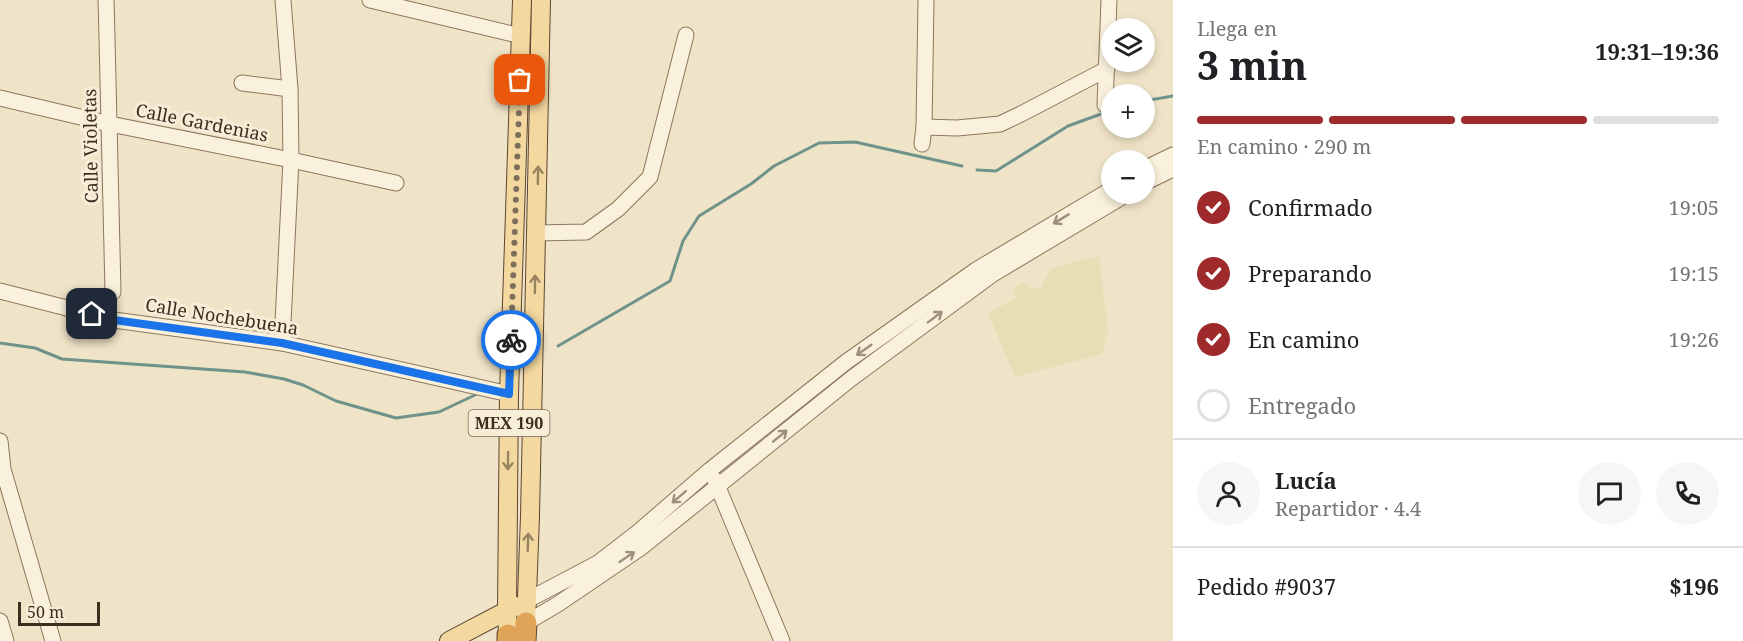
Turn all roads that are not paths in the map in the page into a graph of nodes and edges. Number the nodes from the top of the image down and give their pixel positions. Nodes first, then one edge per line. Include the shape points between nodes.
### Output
1 (106, 0) edge
2 (283, 0) edge
3 (369, 0) edge
4 (522, 0) edge
5 (541, 0) edge
6 (926, 0) edge
7 (1109, 0) edge
8 (1108, 18) edge
9 (686, 35) dead end
10 (521, 36) junction
11 (1101, 72) edge
12 (242, 83) dead end
13 (290, 89) junction
14 (0, 98) edge
15 (110, 124) junction
16 (924, 127) junction
17 (922, 144) dead end
18 (1173, 155) edge
19 (291, 160) junction
20 (1155, 164) edge
21 (1173, 169) edge
22 (1155, 178) edge
23 (396, 183) dead end
24 (1101, 196) edge
25 (1110, 204) edge
26 (536, 233) junction
27 (0, 291) edge
28 (113, 292) dead end
29 (282, 343) junction
30 (509, 394) junction
31 (0, 441) edge
32 (710, 470) junction
33 (719, 486) junction
34 (576, 583) junction
35 (526, 600) junction
36 (507, 611) junction
37 (0, 621) edge
38 (513, 636) edge
39 (6, 641) edge
40 (52, 641) edge
41 (449, 641) edge
42 (782, 641) edge

1 - 15 street, Calle Violetas
2 - 13 street
3 - 10 street
4 - 10 main road, MEX 190
26 -> 5 main road, MEX 190
6 - 16 street
7 - 8 street
9 - 26 street via 650,177 618,209 586,232
10 - 30 main road, MEX 190
11 - 16 street via 1000,124
12 - 13 street
13 - 19 street
14 - 15 street, Calle Gardenias
15 - 19 street, Calle Gardenias
15 - 28 street, Calle Violetas
16 - 17 street
18 - 20 street
19 - 23 street, Calle Gardenias
19 - 29 street
21 - 22 street
24 -> 32 street via 976,270 846,362
33 -> 25 street via 852,378 993,274
35 -> 26 main road, MEX 190
27 - 29 street, Calle Nochebuena via 114,320
29 - 30 street, Calle Nochebuena
30 -> 36 main road, MEX 190
31 - 40 street via 3,469
32 - 33 street
32 -> 34 street
34 -> 33 street via 642,547
33 - 42 street
34 - 35 street
34 - 38 street
35 - 36 main road
35 - 38 main road, MEX 190
36 - 38 main road, MEX 190
36 - 41 main road
37 - 39 street

